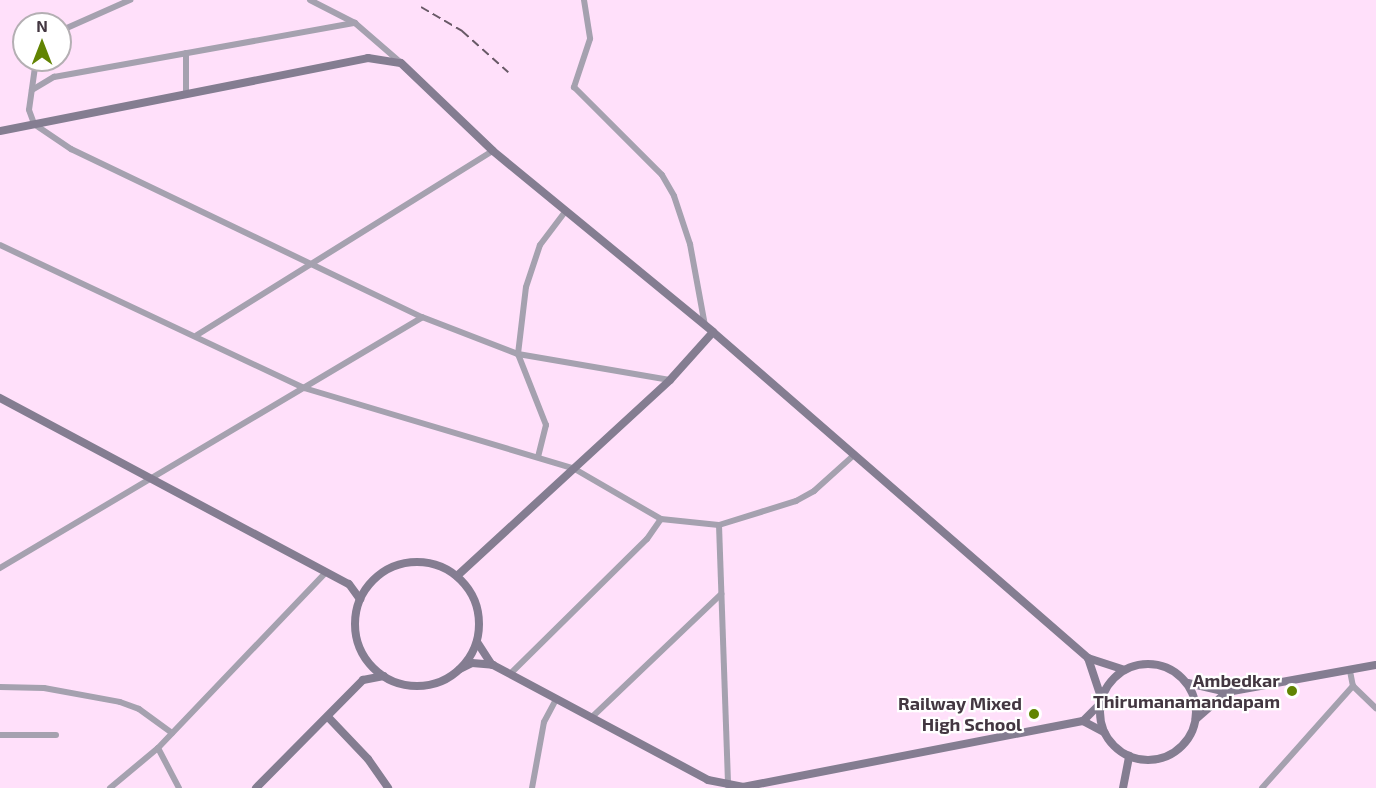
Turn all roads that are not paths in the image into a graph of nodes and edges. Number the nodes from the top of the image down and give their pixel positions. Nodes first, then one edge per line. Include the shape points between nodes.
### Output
1 (130, 0) edge
2 (310, 0) edge
3 (584, 0) edge
4 (355, 23) junction
5 (72, 26) edge
6 (186, 53) junction
7 (401, 63) junction
8 (34, 72) edge
9 (32, 90) junction
10 (186, 94) junction
11 (34, 124) junction
12 (0, 131) edge
13 (493, 151) junction
14 (565, 212) junction
15 (0, 245) edge
16 (307, 262) junction
17 (423, 318) junction
18 (705, 326) junction
19 (713, 332) junction
20 (197, 335) junction
21 (518, 354) junction
22 (670, 380) junction
23 (304, 388) junction
24 (0, 398) edge
25 (854, 455) junction
26 (538, 457) junction
27 (573, 468) junction
28 (152, 479) junction
29 (661, 519) junction
30 (719, 525) junction
31 (0, 568) edge
32 (326, 572) junction
33 (457, 576) junction
34 (349, 585) junction
35 (369, 585) junction
36 (721, 594) junction
37 (360, 599) junction
38 (477, 642) junction
39 (1088, 658) junction
40 (366, 659) junction
41 (493, 665) junction
42 (1376, 665) edge
43 (460, 669) junction
44 (1124, 670) junction
45 (1350, 671) junction
46 (510, 674) junction
47 (384, 676) junction
48 (363, 680) junction
49 (1188, 683) junction
50 (1353, 686) junction
51 (0, 687) edge
52 (1227, 692) junction
53 (556, 699) junction
54 (1101, 701) junction
55 (1376, 708) edge
56 (328, 717) junction
57 (591, 718) junction
58 (1195, 719) junction
59 (1083, 721) junction
60 (1104, 732) junction
61 (172, 733) junction
62 (0, 735) edge
63 (56, 735) dead end
64 (158, 748) junction
65 (1129, 756) junction
66 (728, 786) junction
67 (110, 788) edge
68 (179, 788) edge
69 (256, 788) edge
70 (388, 788) edge
71 (532, 788) edge
72 (743, 788) edge
73 (1123, 788) edge
74 (1262, 788) edge

1 - 5 street
2 - 4 street
3 - 18 street via 590,39 574,87 662,175 674,196 690,244
4 - 6 street
4 - 7 street
6 - 9 street via 54,77
6 - 10 street
7 - 10 street via 368,58
7 - 13 street
8 - 9 street
9 - 11 street via 29,110
10 - 11 street
11 - 12 street
11 - 16 street via 70,149
13 - 14 street
13 - 16 street
14 - 18 street
14 - 21 street via 540,245 526,287
15 - 20 street
16 - 17 street
16 - 20 street
17 - 21 street
17 - 23 street
18 - 19 street
19 - 22 street
19 - 25 street
20 - 23 street
21 - 22 street
21 - 26 street via 546,425
22 - 27 street
23 - 26 street
23 - 28 street
24 - 28 street
25 - 30 street via 814,491 796,501
25 - 39 street
26 - 27 street
27 - 29 street
27 - 33 street
28 - 31 street
28 - 32 street
29 - 30 street
29 - 46 street via 647,539
30 - 36 street
32 - 34 street
32 - 61 street
33 - 35 street via 435,564 411,562 388,569
33 - 38 street via 476,602
34 - 35 street
34 - 37 street
35 - 37 street
36 - 57 street
36 - 66 street
37 - 40 street via 355,630
38 - 41 street
38 - 43 street
39 - 44 street
39 - 54 street
40 - 47 street
40 - 48 street
41 - 43 street via 472,663
41 - 46 street
42 - 45 street
43 - 47 street via 424,686
44 - 49 street via 1159,665
44 - 54 street
45 - 50 street
45 - 52 street
46 - 53 street
47 - 48 street
48 - 56 street
49 - 52 street
49 - 58 street
50 - 55 street
50 - 74 street
51 - 61 street via 44,688 120,702 140,709
52 - 58 street
53 - 57 street
53 - 71 street via 544,722
54 - 59 street
54 - 60 street
56 - 69 street
56 - 70 street
57 - 66 street via 708,780
58 - 65 street via 1187,739 1171,754 1151,760
59 - 60 street
59 - 72 street
60 - 65 street
61 - 64 street
62 - 63 street
64 - 67 street
64 - 68 street
65 - 73 street
66 - 72 street

